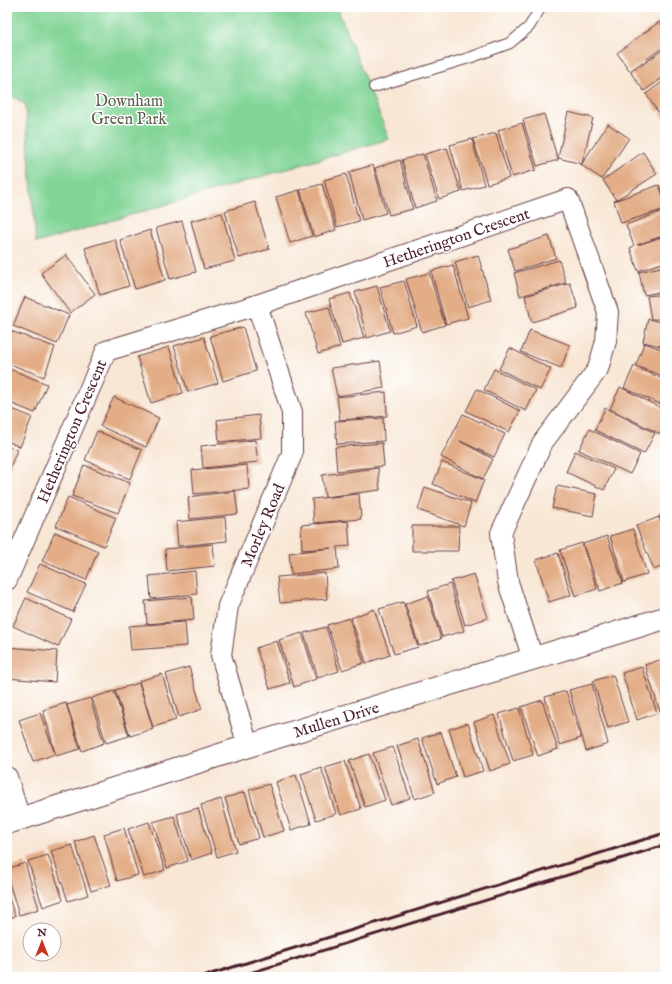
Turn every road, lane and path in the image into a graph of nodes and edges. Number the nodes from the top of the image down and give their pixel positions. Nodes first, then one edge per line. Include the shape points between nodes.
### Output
1 (541, 7) edge
2 (374, 87) dead end
3 (257, 305) junction
4 (7, 580) edge
5 (665, 618) edge
6 (534, 659) junction
7 (248, 746) junction
8 (7, 778) edge
9 (13, 821) edge

1 - 2 lane via 529,28 510,43
3 - 4 street, Hetherington Crescent via 106,350
3 - 6 street, Hetherington Crescent via 568,199 608,312 607,334 598,369 543,442 501,533 508,582
3 - 7 street, Morley Road via 292,412 292,454 228,606 221,655
5 - 6 street, Mullen Drive
6 - 7 street, Mullen Drive
7 - 9 street, Mullen Drive
8 - 9 street

